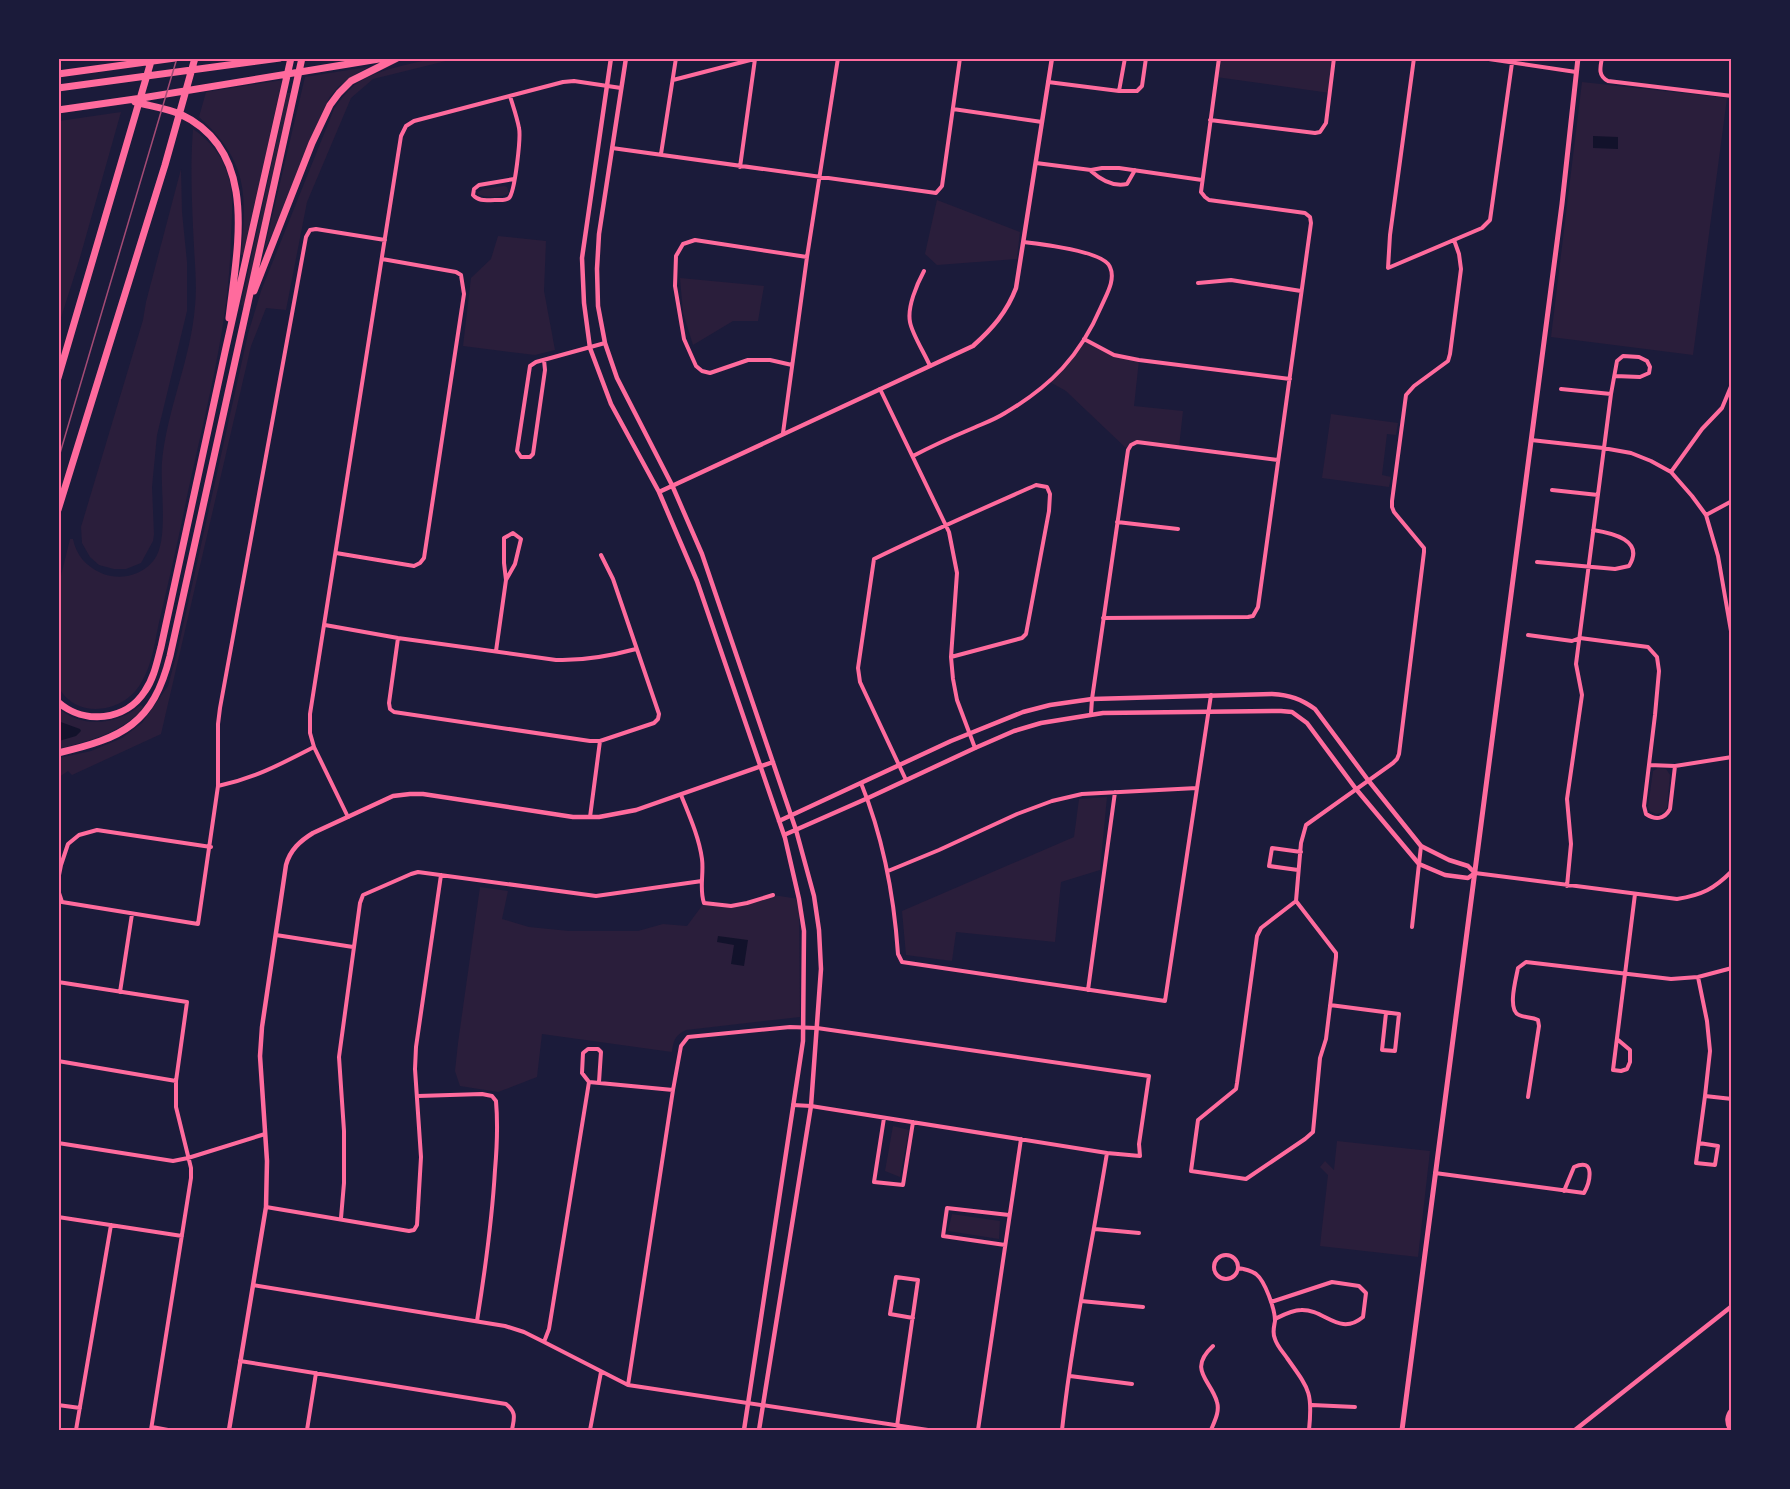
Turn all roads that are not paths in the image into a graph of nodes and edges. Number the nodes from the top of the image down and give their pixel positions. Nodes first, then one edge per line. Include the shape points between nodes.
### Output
1 (152, 58) edge
2 (175, 58) edge
3 (195, 58) edge
4 (280, 58) edge
5 (291, 58) edge
6 (302, 58) edge
7 (386, 58) edge
8 (397, 58) edge
9 (611, 58) edge
10 (626, 58) edge
11 (676, 58) edge
12 (838, 58) edge
13 (960, 58) edge
14 (1052, 58) edge
15 (1125, 58) edge
16 (1146, 58) edge
17 (1219, 58) edge
18 (1334, 58) edge
19 (1414, 58) edge
20 (1482, 58) edge
21 (1578, 58) edge
22 (1602, 58) edge
23 (756, 59) edge
24 (1512, 63) junction
25 (1576, 72) junction
26 (58, 74) edge
27 (673, 80) junction
28 (1048, 82) junction
29 (607, 86) junction
30 (58, 88) edge
31 (621, 88) junction
32 (1119, 91) junction
33 (510, 96) junction
34 (1731, 96) edge
35 (127, 101) junction
36 (953, 109) junction
37 (58, 110) edge
38 (1210, 120) junction
39 (1042, 122) junction
40 (612, 148) junction
41 (661, 154) junction
42 (1036, 163) junction
43 (740, 167) junction
44 (1091, 170) junction
45 (1136, 170) junction
46 (819, 177) junction
47 (514, 179) junction
48 (1202, 180) junction
49 (385, 240) junction
50 (1454, 240) junction
51 (1024, 242) junction
52 (807, 257) junction
53 (382, 260) junction
54 (924, 271) dead end
55 (1198, 283) dead end
56 (1301, 291) junction
57 (248, 307) junction
58 (1084, 339) junction
59 (605, 343) junction
60 (590, 348) junction
61 (225, 352) junction
62 (544, 360) junction
63 (792, 365) junction
64 (930, 366) junction
65 (1615, 376) junction
66 (58, 378) edge
67 (1290, 379) junction
68 (1731, 384) edge
69 (1561, 388) dead end
70 (880, 389) junction
71 (1611, 394) junction
72 (783, 433) junction
73 (1531, 440) junction
74 (1603, 448) junction
75 (913, 456) junction
76 (1278, 460) junction
77 (1671, 472) junction
78 (672, 485) junction
79 (1552, 490) dead end
80 (659, 492) junction
81 (1598, 495) junction
82 (1731, 501) edge
83 (58, 510) edge
84 (1706, 515) junction
85 (1117, 522) junction
86 (946, 524) junction
87 (1179, 529) dead end
88 (1593, 530) junction
89 (336, 554) junction
90 (601, 555) dead end
91 (1537, 561) dead end
92 (1589, 567) junction
93 (710, 575) junction
94 (506, 580) junction
95 (697, 580) junction
96 (1730, 612) edge
97 (1103, 618) junction
98 (325, 625) junction
99 (1527, 635) dead end
100 (1731, 636) edge
101 (398, 638) junction
102 (1580, 638) junction
103 (636, 649) junction
104 (496, 651) junction
105 (951, 657) junction
106 (1211, 695) junction
107 (1092, 699) junction
108 (58, 702) edge
109 (1209, 711) junction
110 (1091, 714) junction
111 (969, 733) junction
112 (600, 741) junction
113 (314, 747) junction
114 (975, 748) junction
115 (58, 753) edge
116 (1731, 757) edge
117 (773, 762) junction
118 (899, 765) junction
119 (1649, 765) junction
120 (1675, 766) junction
121 (760, 767) junction
122 (906, 780) junction
123 (1368, 780) junction
124 (861, 783) junction
125 (218, 786) junction
126 (1197, 788) junction
127 (1356, 789) junction
128 (1115, 792) junction
129 (681, 795) junction
130 (868, 798) junction
131 (791, 816) junction
132 (348, 817) junction
133 (590, 818) junction
134 (779, 821) junction
135 (796, 830) junction
136 (784, 835) junction
137 (1421, 846) junction
138 (211, 847) junction
139 (1300, 852) junction
140 (1419, 864) junction
141 (1299, 870) junction
142 (888, 871) junction
143 (1731, 871) edge
144 (1475, 873) junction
145 (441, 875) junction
146 (58, 880) edge
147 (702, 881) junction
148 (1567, 886) junction
149 (58, 890) edge
150 (1635, 894) junction
151 (773, 895) dead end
152 (1296, 901) junction
153 (132, 914) junction
154 (1412, 927) dead end
155 (276, 936) junction
156 (353, 947) junction
157 (1731, 968) edge
158 (1625, 974) junction
159 (1698, 977) junction
160 (58, 982) edge
161 (1088, 990) junction
162 (120, 992) junction
163 (1330, 1005) junction
164 (1386, 1013) junction
165 (803, 1027) junction
166 (818, 1028) junction
167 (1617, 1039) junction
168 (58, 1061) edge
169 (176, 1081) junction
170 (589, 1082) junction
171 (599, 1083) junction
172 (673, 1090) junction
173 (418, 1096) junction
174 (1706, 1096) junction
175 (1528, 1097) dead end
176 (1731, 1099) edge
177 (793, 1105) junction
178 (811, 1106) junction
179 (884, 1118) junction
180 (913, 1122) junction
181 (266, 1134) junction
182 (1021, 1139) junction
183 (58, 1143) edge
184 (1699, 1143) junction
185 (1107, 1153) junction
186 (188, 1158) junction
187 (1435, 1173) junction
188 (1564, 1191) junction
189 (266, 1207) junction
190 (1009, 1215) junction
191 (58, 1217) edge
192 (340, 1218) junction
193 (111, 1225) junction
194 (1095, 1229) junction
195 (1139, 1233) dead end
196 (182, 1236) junction
197 (1005, 1245) junction
198 (1238, 1268) junction
199 (252, 1285) junction
200 (1080, 1301) junction
201 (1271, 1302) junction
202 (1731, 1306) edge
203 (1143, 1307) dead end
204 (913, 1318) junction
205 (1275, 1319) junction
206 (477, 1321) junction
207 (544, 1342) junction
208 (1213, 1346) dead end
209 (240, 1361) junction
210 (601, 1372) junction
211 (316, 1373) junction
212 (1070, 1376) junction
213 (1132, 1384) dead end
214 (628, 1385) junction
215 (748, 1403) junction
216 (58, 1405) edge
217 (1312, 1405) junction
218 (763, 1406) junction
219 (1355, 1407) dead end
220 (80, 1408) junction
221 (1731, 1409) edge
222 (897, 1426) junction
223 (152, 1429) edge
224 (76, 1431) edge
225 (168, 1431) edge
226 (229, 1431) edge
227 (307, 1431) edge
228 (512, 1431) edge
229 (590, 1431) edge
230 (744, 1431) edge
231 (759, 1431) edge
232 (928, 1431) edge
233 (978, 1431) edge
234 (1062, 1431) edge
235 (1210, 1431) edge
236 (1310, 1431) edge
237 (1402, 1431) edge
238 (1575, 1431) edge
239 (1730, 1431) edge

1 - 66 highway
2 - 26 highway
3 - 83 highway
4 - 30 highway
5 - 61 highway
6 - 57 highway
7 - 35 highway
8 - 57 highway via 351,81 330,105
9 - 29 street
10 - 31 street
11 - 27 street
12 - 46 street
13 - 36 street
14 - 28 street
15 - 32 street
16 - 32 street via 1142,86 1137,91
17 - 38 street
18 - 38 street via 1326,123 1320,132
19 - 50 street via 1388,268
20 - 24 street
21 - 25 main road
22 - 34 street via 1600,73 1608,81
23 - 27 street
23 - 43 street
24 - 25 street
24 - 50 street via 1490,220 1482,228
25 - 73 main road
27 - 41 street
28 - 32 street
28 - 39 street
29 - 31 street
29 - 33 street via 567,81
29 - 60 street via 582,258
31 - 40 street
33 - 47 street via 520,142
33 - 49 street via 406,126 401,136
35 - 37 highway
35 - 61 highway via 188,118 211,136 230,164 238,212
36 - 39 street
36 - 46 street via 942,186 936,194
38 - 48 street
39 - 42 street
40 - 41 street
40 - 59 street via 597,269
41 - 43 street
42 - 44 street
42 - 51 street
43 - 46 street
44 - 45 street
44 - 45 street via 1098,177 1120,185 1127,184
45 - 48 street
46 - 52 street
47 - 47 street via 479,185 473,195 482,200 508,199
48 - 56 street via 1201,192 1209,200 1300,211 1310,217
49 - 53 street
49 - 125 street via 316,229 306,237 220,708
50 - 123 street via 1461,268 1450,354 1448,361 1406,395 1392,507 1424,548 1399,754
51 - 58 street via 1080,252 1109,264 1110,286
51 - 64 street via 1014,294 992,330 973,346
52 - 63 street
52 - 63 street via 695,240 683,244 676,256 675,286 684,339 696,366 710,373 748,360
53 - 89 street
53 - 89 street via 456,272 463,283 424,558 414,566
54 - 64 street via 915,288 910,322
55 - 56 street via 1231,280
56 - 67 street
57 - 115 highway via 162,685 152,704 122,732
58 - 67 street via 1114,355 1139,360
58 - 75 street via 1056,376 1028,398 1003,414
59 - 60 street
59 - 78 street via 621,387
60 - 62 street
60 - 80 street via 612,405
61 - 108 highway via 151,681 134,704 108,716 80,715
62 - 62 street via 530,366 517,451 521,457 533,454
63 - 72 street
64 - 70 street
65 - 65 street via 1617,361 1623,356 1639,357 1650,367 1649,373 1640,377
65 - 71 street
67 - 76 street
68 - 77 street via 1722,408
69 - 71 street
70 - 72 street
70 - 75 street
71 - 74 street
72 - 78 street
73 - 74 street
73 - 144 main road
74 - 77 street via 1641,457
74 - 81 street
75 - 86 street
76 - 85 street via 1137,442 1128,450
76 - 97 street via 1258,607 1253,616
77 - 84 street
78 - 80 street
78 - 93 street
79 - 81 street
80 - 95 street
81 - 88 street
82 - 84 street
84 - 96 street
85 - 87 street
85 - 97 street
86 - 105 street via 957,573
86 - 105 street via 1036,485 1047,487 1050,495 1026,634
86 - 118 street via 874,559 858,668 860,682
88 - 92 street
88 - 92 street via 1613,533 1628,542 1634,558 1629,566
89 - 98 street
90 - 103 street
91 - 92 street
92 - 102 street
93 - 95 street
93 - 117 street
94 - 94 street via 521,539 513,533 504,538
94 - 104 street
95 - 121 street
96 - 100 street
97 - 107 street
98 - 101 street
98 - 113 street via 310,714
99 - 102 street via 1572,641
101 - 104 street
101 - 112 street via 389,703 394,712
102 - 119 street via 1648,647 1657,657 1659,671
102 - 148 street via 1576,664 1582,695 1567,799 1571,844
103 - 104 street via 570,661
103 - 112 street via 658,719
105 - 111 street via 957,700
106 - 107 street
106 - 109 street
106 - 123 street via 1272,694 1304,701 1315,709
107 - 110 street
107 - 111 street via 1023,712
109 - 110 street
109 - 126 street
109 - 127 street via 1292,712 1307,723
110 - 114 street via 1041,723
111 - 114 street
111 - 118 street
112 - 133 street
113 - 125 street via 257,776
113 - 132 street
114 - 122 street
116 - 120 street
117 - 121 street
117 - 131 street
118 - 122 street
118 - 124 street
119 - 120 street
119 - 120 street via 1644,806 1652,818 1667,815 1670,809
121 - 129 street
121 - 134 street
122 - 130 street
123 - 127 street
123 - 137 street
124 - 130 street
124 - 131 street
125 - 138 street
126 - 128 street
126 - 161 street via 1165,1001
127 - 139 street via 1306,825
127 - 140 street
128 - 142 street via 1052,801
128 - 161 street
129 - 133 street via 622,814
129 - 147 street via 699,845
130 - 135 street
130 - 142 street
131 - 134 street
131 - 135 street
132 - 133 street via 393,796 416,794
132 - 155 street via 302,840 289,856
134 - 136 street
135 - 136 street
135 - 166 street via 819,930
136 - 165 street via 804,931
137 - 140 street
137 - 144 street via 1468,866
138 - 146 street via 97,830 79,835 68,844
138 - 153 street via 198,924
139 - 141 street
139 - 141 street via 1272,848 1269,866
140 - 144 street via 1445,875 1468,878
140 - 154 street
141 - 152 street
142 - 161 street via 902,963
143 - 150 street via 1719,884 1693,896
144 - 148 street
144 - 187 main road
145 - 147 street via 596,896
145 - 156 street via 418,872 363,895
145 - 173 street via 416,1047
147 - 151 street via 704,903 731,906
148 - 150 street
149 - 153 street via 62,902
150 - 158 street
152 - 163 street via 1336,953
152 - 163 street via 1261,928 1257,936 1238,1083 1236,1089 1200,1116 1191,1171 1246,1179 1313,1132
153 - 162 street
155 - 156 street
155 - 181 street via 260,1056
156 - 192 street via 339,1057 345,1157
157 - 159 street
158 - 159 street via 1671,979
158 - 167 street
158 - 175 street via 1526,962 1518,968 1512,1005 1515,1013 1534,1017 1539,1026
159 - 174 street via 1710,1051
160 - 162 street
162 - 169 street via 187,1002
163 - 164 street
164 - 164 street via 1399,1014 1395,1052 1382,1050
165 - 166 street
165 - 172 street via 688,1037 681,1046
165 - 177 street
166 - 178 street
166 - 185 street via 1149,1076 1140,1156
167 - 167 street via 1613,1070 1621,1071 1627,1069 1630,1050
168 - 169 street
169 - 186 street via 176,1107
170 - 171 street
170 - 171 street via 582,1073 583,1053 588,1048 601,1052
170 - 207 street
171 - 172 street
172 - 214 street
173 - 192 street via 421,1165 414,1230
173 - 206 street via 482,1094 496,1101 494,1196
174 - 176 street
174 - 184 street
177 - 178 street
177 - 215 street
178 - 179 street
178 - 218 street
179 - 180 street
179 - 180 street via 874,1182 903,1185
180 - 182 street
181 - 186 street
181 - 189 street
182 - 185 street
182 - 190 street
183 - 186 street via 162,1160
184 - 184 street via 1696,1163 1715,1165 1718,1146
185 - 194 street
186 - 196 street via 191,1178
187 - 188 street
187 - 237 main road
188 - 188 street via 1574,1167 1579,1164 1589,1168 1584,1193
189 - 192 street
189 - 199 street
190 - 197 street
190 - 197 street via 947,1208 943,1236
191 - 193 street
193 - 196 street
193 - 220 street
194 - 195 street
194 - 200 street
196 - 223 street
197 - 233 street
198 - 198 street via 1236,1261 1227,1256 1220,1258 1215,1271 1228,1279 1235,1276
198 - 201 street via 1259,1278
199 - 206 street
199 - 209 street
200 - 203 street
200 - 212 street
201 - 205 street
201 - 205 street via 1332,1282 1359,1286 1366,1293 1363,1317 1357,1323 1342,1324 1314,1311 1301,1310
202 - 238 street
204 - 204 street via 918,1280 896,1277 890,1314
204 - 222 street
205 - 217 street via 1274,1336 1306,1385
206 - 207 street via 515,1329
207 - 210 street
208 - 235 street via 1206,1353 1202,1370 1217,1401 1217,1416
209 - 211 street
209 - 226 street
210 - 214 street
210 - 229 street
211 - 227 street
211 - 228 street via 506,1404 513,1410
212 - 213 street
212 - 234 street
214 - 215 street
215 - 218 street
215 - 230 street
216 - 220 street
217 - 219 street
217 - 236 street
218 - 222 street
218 - 231 street
220 - 224 street
221 - 239 street via 1726,1419
222 - 232 street
223 - 225 street

